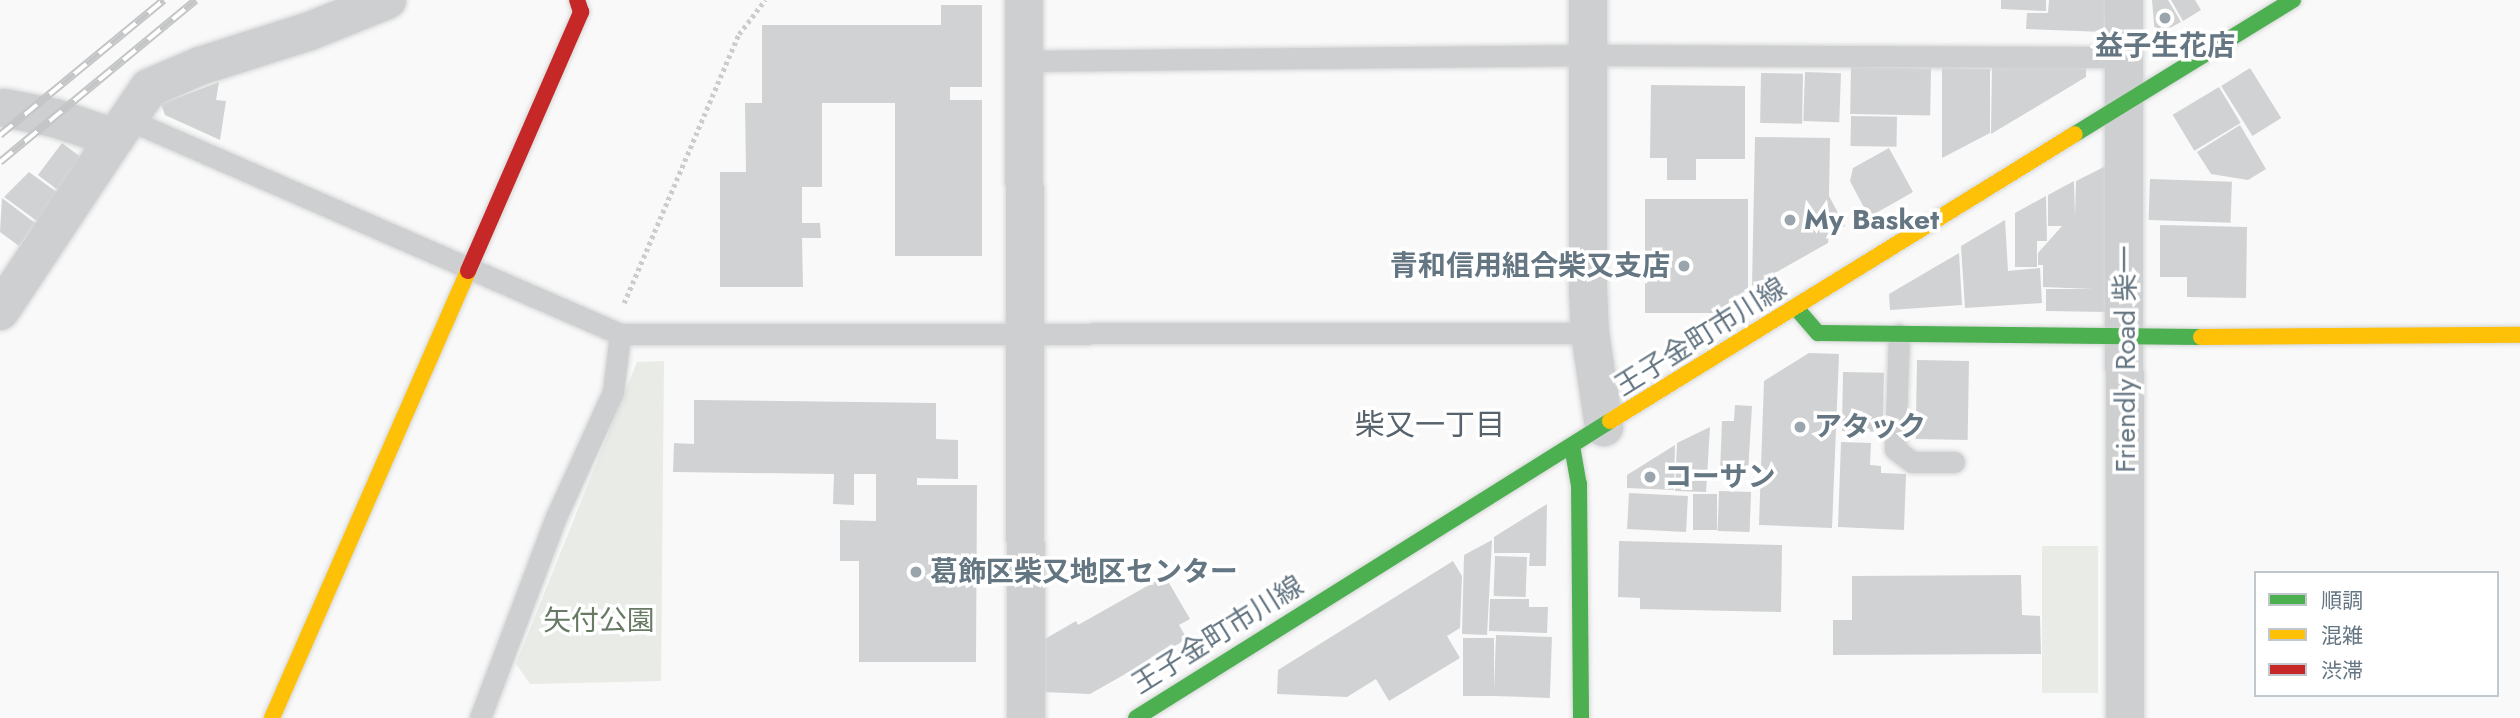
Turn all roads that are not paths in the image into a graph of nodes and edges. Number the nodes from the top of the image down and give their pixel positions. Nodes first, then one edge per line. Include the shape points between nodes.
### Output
1 (387, 0) edge
2 (578, 0) edge
3 (1024, 0) edge
4 (1588, 0) edge
5 (2124, 0) edge
6 (2293, 0) edge
7 (1588, 55) junction
8 (2122, 57) junction
9 (1023, 61) junction
10 (2, 101) edge
11 (2125, 103) junction
12 (121, 128) junction
13 (469, 267) junction
14 (1797, 309) junction
15 (0, 311) edge
16 (620, 334) junction
17 (1024, 334) junction
18 (1590, 334) junction
19 (1899, 334) junction
20 (2520, 335) edge
21 (2126, 337) junction
22 (1588, 437) junction
23 (1954, 462) dead end
24 (272, 718) edge
25 (480, 718) edge
26 (1026, 718) edge
27 (1136, 718) edge
28 (1581, 718) edge
29 (2125, 718) edge

1 - 12 street via 149,88
2 - 13 street via 581,12
3 - 9 street
4 - 7 street
5 - 8 street, Friendly Road 柴一
6 - 11 street, 王子金町市川線
7 - 8 lane
7 - 9 lane
7 - 18 street
8 - 11 street, Friendly Road 柴一
9 - 17 street
10 - 12 street via 55,118
11 - 14 street, 王子金町市川線
11 - 21 street, Friendly Road 柴一
12 - 13 lane
12 - 15 street
13 - 16 lane
13 - 24 street
14 - 19 street via 1818,333
14 - 22 street, 王子金町市川線
16 - 17 lane
16 - 25 lane via 612,392 556,517
17 - 18 lane
17 - 26 street
18 - 22 street
19 - 21 street
19 - 23 lane via 1895,449 1912,462
20 - 21 street
21 - 29 street, Friendly Road 柴一
22 - 27 street, 王子金町市川線
22 - 28 street via 1579,484

